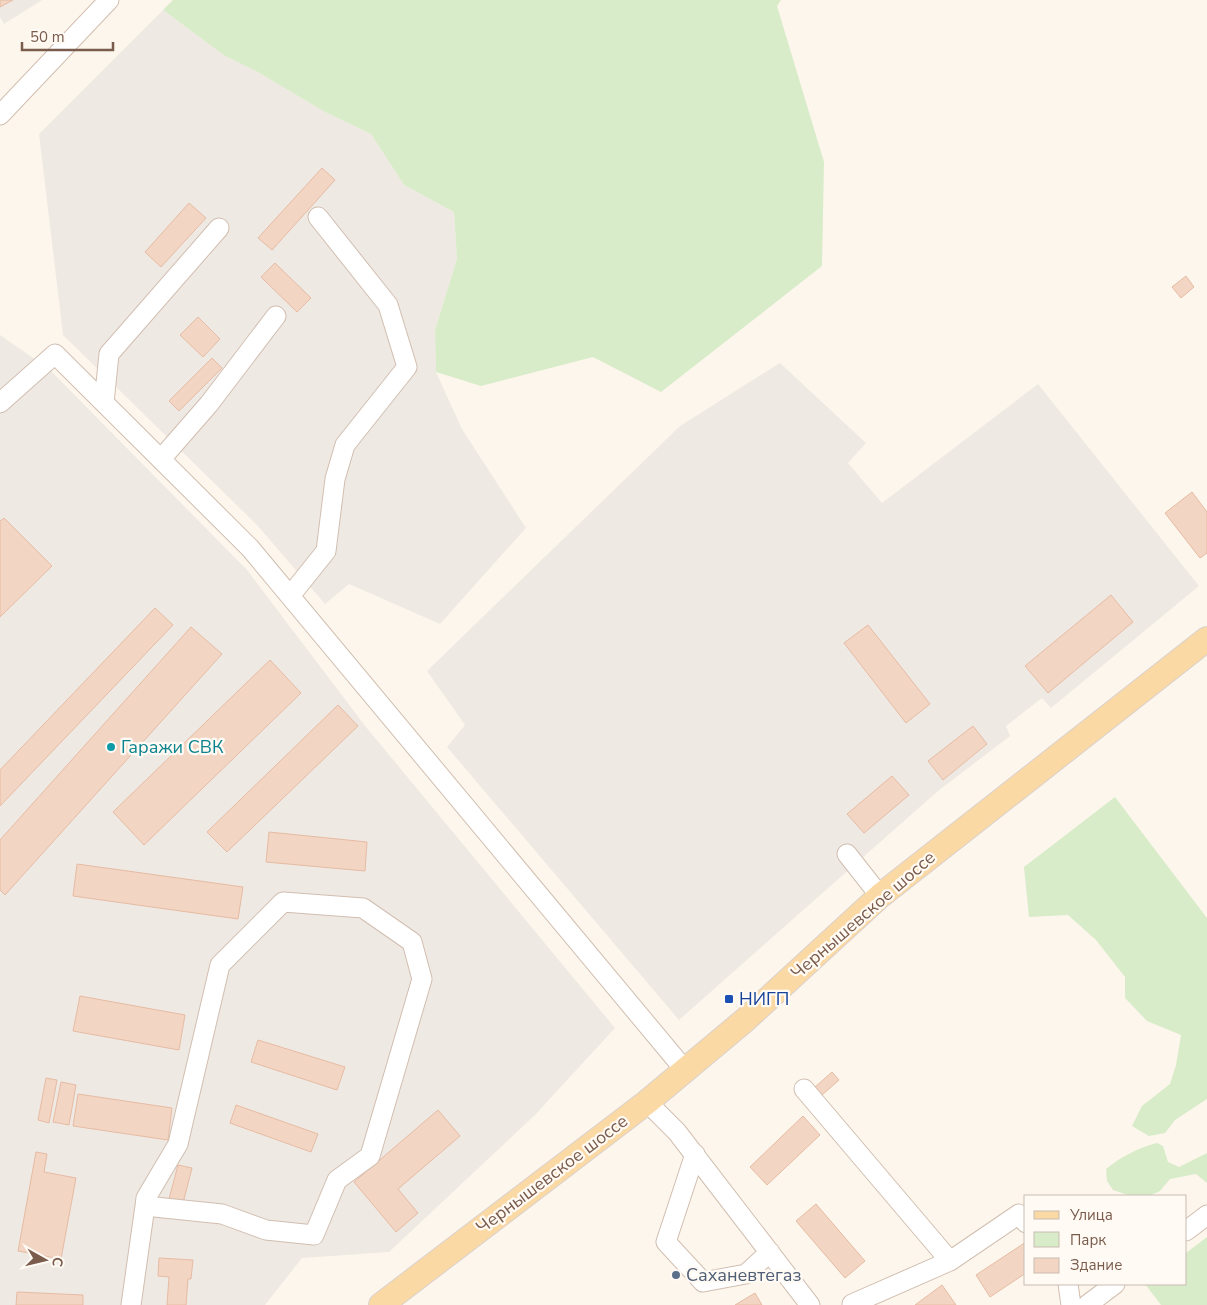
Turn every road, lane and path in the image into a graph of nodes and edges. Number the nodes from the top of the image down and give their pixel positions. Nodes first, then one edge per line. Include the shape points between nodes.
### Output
1 (109, 0) edge
2 (0, 115) edge
3 (318, 217) dead end
4 (219, 228) dead end
5 (276, 316) dead end
6 (0, 403) edge
7 (104, 403) junction
8 (160, 459) junction
9 (290, 596) junction
10 (1207, 639) edge
11 (847, 854) dead end
12 (880, 896) junction
13 (684, 1069) junction
14 (804, 1089) dead end
15 (647, 1102) junction
16 (694, 1154) junction
17 (145, 1206) junction
18 (1207, 1215) edge
19 (1024, 1220) edge
20 (1187, 1230) edge
21 (770, 1252) junction
22 (950, 1261) junction
23 (1068, 1285) edge
24 (1114, 1285) edge
25 (852, 1304) dead end
26 (131, 1305) edge
27 (381, 1305) edge
28 (810, 1305) edge
29 (1071, 1305) edge
30 (1087, 1305) edge

1 - 2 street
3 - 9 street via 388,305 407,367 345,445 335,479 326,551
4 - 7 street via 109,354
5 - 8 street via 209,404
6 - 7 street via 55,354
7 - 8 street
8 - 9 street via 250,548
9 - 13 street
10 - 12 main road, Чернышевское шоссе
11 - 12 street
12 - 13 main road, Чернышевское шоссе via 745,1020
13 - 15 main road, Чернышевское шоссе
14 - 22 street
15 - 16 street via 678,1132
15 - 27 main road, Чернышевское шоссе
16 - 21 street
16 - 21 street via 666,1242 702,1282 746,1274
17 - 17 street via 146,1198 178,1144 220,966 283,902 363,908 412,942 422,979 370,1156 337,1180 314,1235 266,1230 222,1214
17 - 26 street
18 - 20 street
19 - 22 street via 1019,1214
21 - 28 street
22 - 25 street
23 - 29 street
24 - 30 street

